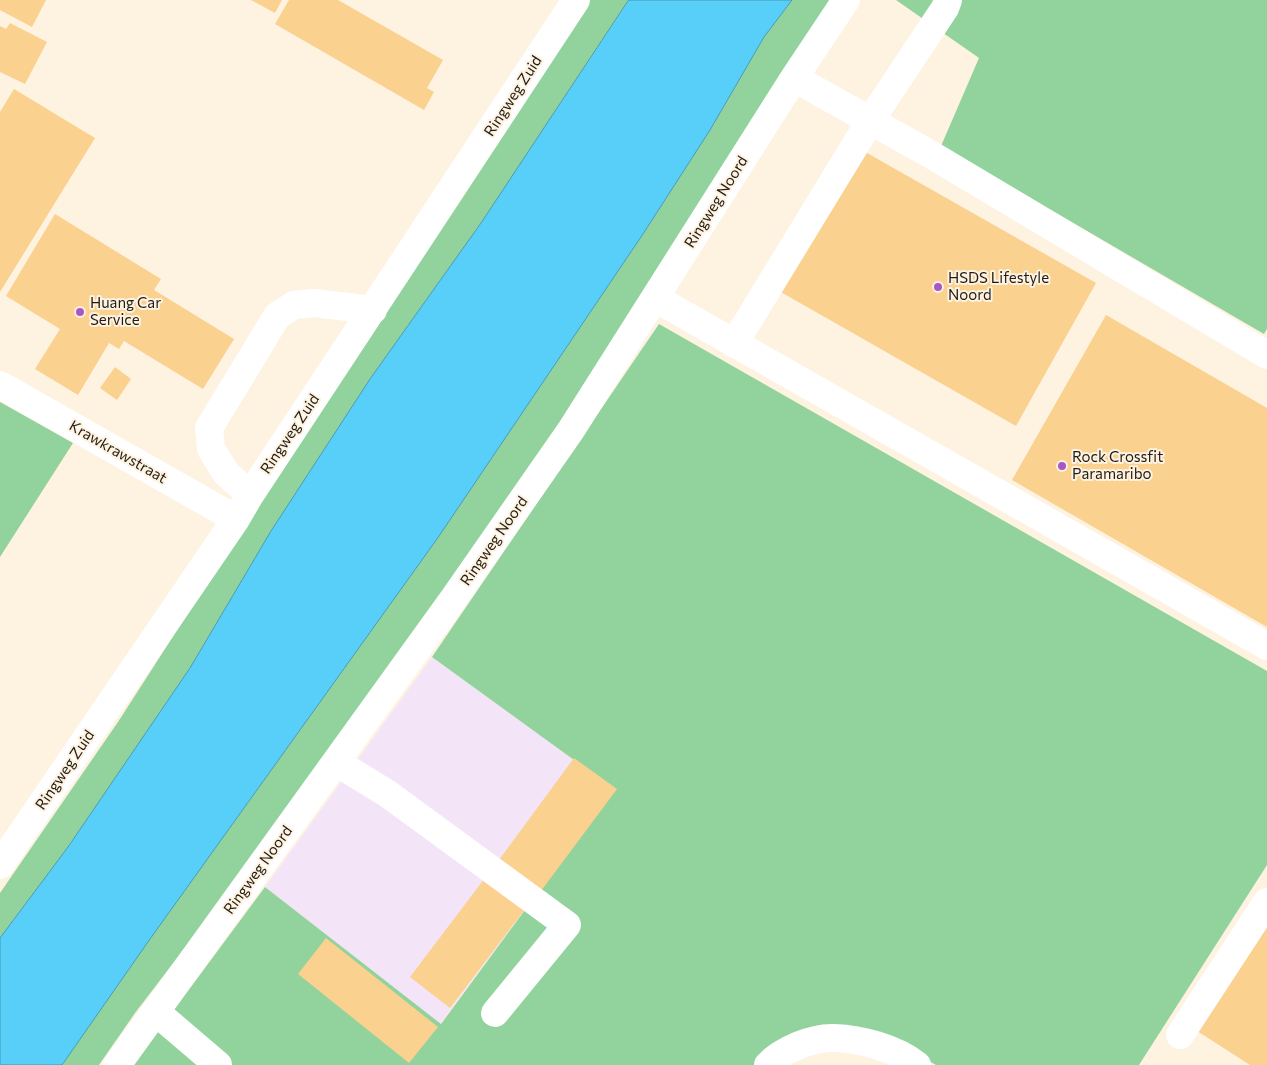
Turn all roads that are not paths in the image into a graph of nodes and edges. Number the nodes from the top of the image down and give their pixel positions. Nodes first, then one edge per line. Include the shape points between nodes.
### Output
1 (576, 0) edge
2 (846, 0) edge
3 (948, 0) edge
4 (794, 78) junction
5 (870, 121) junction
6 (655, 298) junction
7 (373, 310) junction
8 (734, 344) junction
9 (1267, 355) edge
10 (0, 385) edge
11 (250, 495) junction
12 (236, 519) junction
13 (1267, 646) edge
14 (336, 762) junction
15 (0, 865) edge
16 (1267, 902) edge
17 (156, 1012) junction
18 (495, 1013) dead end
19 (1180, 1035) dead end
20 (117, 1065) edge
21 (218, 1065) edge
22 (768, 1065) edge
23 (917, 1065) edge

1 - 7 street, Ringweg Zuid
2 - 4 street, Ringweg Noord
3 - 5 street
4 - 5 street
4 - 6 street, Ringweg Noord
5 - 8 street
5 - 9 street
6 - 8 street
6 - 14 street, Ringweg Noord via 571,430
7 - 11 street, Ringweg Zuid
7 - 11 street via 314,303 294,305 276,316 209,428 211,449 226,473
8 - 13 street
10 - 12 street, Krawkrawstraat
11 - 12 street, Ringweg Zuid
12 - 15 street, Ringweg Zuid
14 - 17 street, Ringweg Noord
14 - 18 street via 388,794 567,924
16 - 19 street
17 - 20 street, Ringweg Noord
17 - 21 street
22 - 23 street via 800,1044 832,1038 870,1044 908,1058

